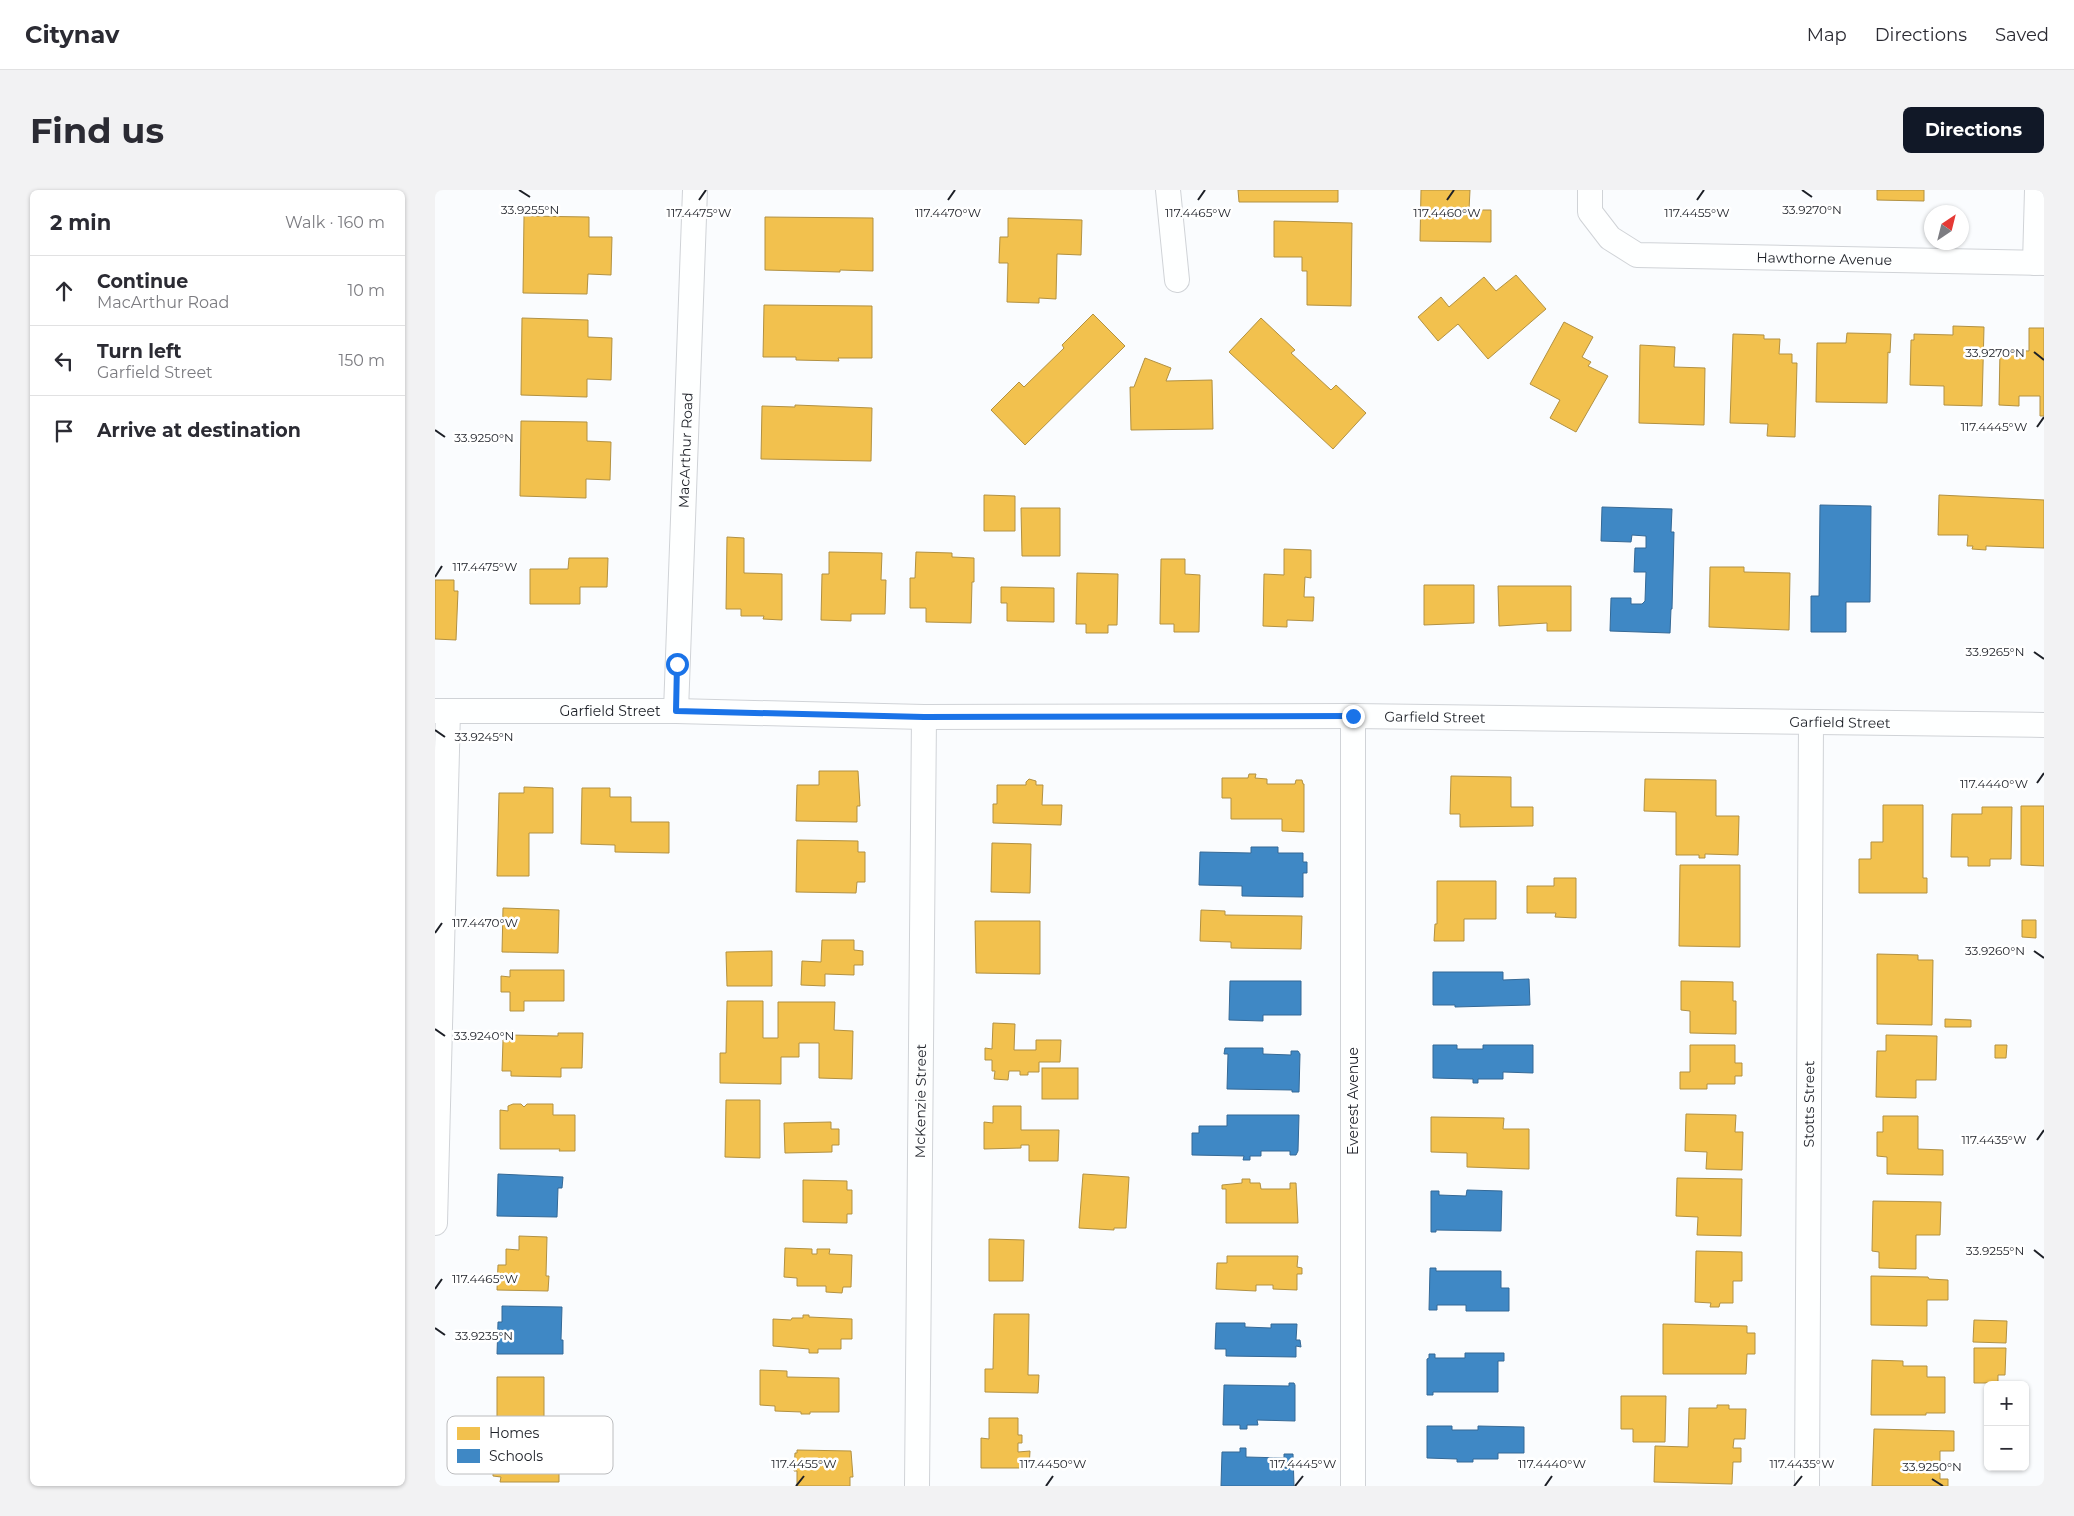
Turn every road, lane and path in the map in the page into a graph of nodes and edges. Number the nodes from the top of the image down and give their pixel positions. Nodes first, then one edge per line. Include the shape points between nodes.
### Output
1 (695, 190) edge
2 (1168, 190) edge
3 (1590, 190) edge
4 (2037, 190) edge
5 (2040, 263) edge
6 (1177, 280) dead end
7 (442, 711) edge
8 (676, 711) junction
9 (1353, 716) junction
10 (924, 717) junction
11 (1811, 722) junction
12 (2044, 725) edge
13 (435, 1223) edge
14 (917, 1486) edge
15 (1353, 1486) edge
16 (1807, 1486) edge

1 - 8 street, MacArthur Road
2 - 6 street
3 - 5 street, Hawthorne Avenue via 1590,212 1610,238 1637,255
4 - 5 street
7 - 8 street, Garfield Street
7 - 13 street
8 - 10 street, Garfield Street
9 - 10 street, Garfield Street
9 - 11 street, Garfield Street
9 - 15 street, Everest Avenue
10 - 14 street, McKenzie Street
11 - 12 street, Garfield Street
11 - 16 street, Stotts Street

